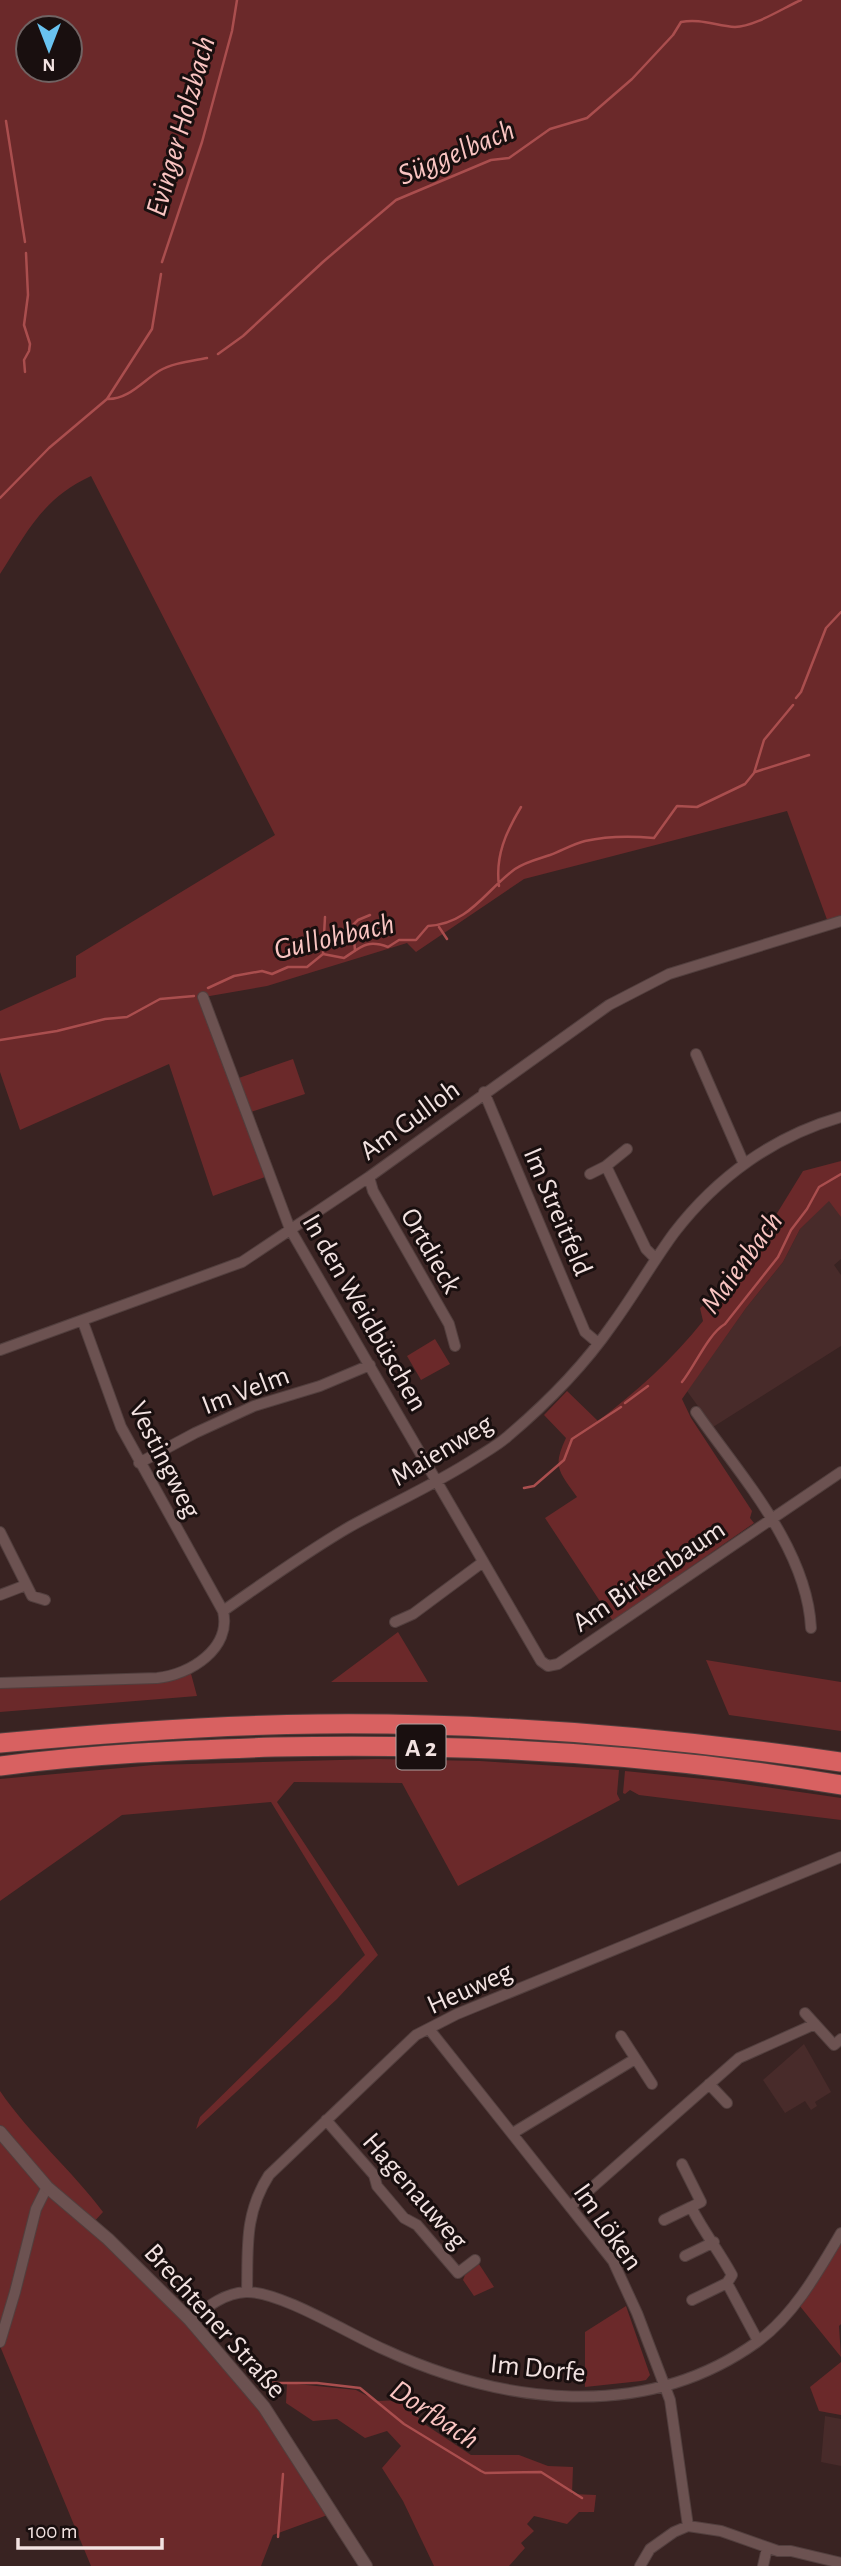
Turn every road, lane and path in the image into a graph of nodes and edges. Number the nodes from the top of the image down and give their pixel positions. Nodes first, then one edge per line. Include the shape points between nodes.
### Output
1 (841, 921) edge
2 (203, 997) dead end
3 (696, 1054) dead end
4 (484, 1092) junction
5 (841, 1117) edge
6 (627, 1149) dead end
7 (744, 1164) junction
8 (606, 1166) junction
9 (590, 1174) dead end
10 (369, 1177) junction
11 (290, 1229) junction
12 (656, 1259) junction
13 (83, 1322) junction
14 (598, 1343) junction
15 (455, 1346) dead end
16 (0, 1350) edge
17 (370, 1365) junction
18 (696, 1412) dead end
19 (139, 1463) junction
20 (841, 1472) edge
21 (437, 1483) junction
22 (772, 1519) junction
23 (0, 1532) edge
24 (482, 1562) junction
25 (26, 1585) junction
26 (0, 1595) edge
27 (46, 1600) dead end
28 (223, 1611) junction
29 (396, 1622) dead end
30 (811, 1628) dead end
31 (548, 1666) joint
32 (0, 1683) edge
33 (0, 1743) edge
34 (841, 1762) edge
35 (0, 1766) edge
36 (841, 1785) edge
37 (841, 1857) edge
38 (805, 2013) dead end
39 (815, 2024) junction
40 (429, 2029) junction
41 (621, 2036) dead end
42 (841, 2039) edge
43 (635, 2059) junction
44 (652, 2084) dead end
45 (709, 2084) junction
46 (727, 2103) dead end
47 (326, 2120) junction
48 (0, 2132) edge
49 (513, 2133) junction
50 (682, 2164) dead end
51 (47, 2188) junction
52 (570, 2207) junction
53 (691, 2207) junction
54 (664, 2220) dead end
55 (841, 2233) edge
56 (714, 2242) junction
57 (685, 2256) dead end
58 (475, 2260) dead end
59 (727, 2283) junction
60 (247, 2292) junction
61 (692, 2300) dead end
62 (190, 2320) junction
63 (758, 2341) junction
64 (0, 2342) edge
65 (665, 2386) junction
66 (688, 2526) junction
67 (767, 2548) junction
68 (841, 2563) edge
69 (366, 2566) edge
70 (640, 2566) edge
71 (763, 2566) edge

1 - 4 street, Am Gulloh via 669,974 609,1005
2 - 11 street, In den Weidbüschen
3 - 7 street
4 - 10 street, Am Gulloh
4 - 14 street, Im Streitfeld via 585,1332
5 - 7 street, Maienweg via 794,1134
6 - 8 street
7 - 12 street, Maienweg via 691,1212
8 - 9 street
8 - 12 street via 646,1249
10 - 11 street, Am Gulloh
10 - 15 street, Ortdieck via 449,1324
11 - 13 street, Am Gulloh via 242,1262
11 - 17 street, In den Weidbüschen
12 - 14 street, Maienweg
13 - 16 street, Am Gulloh
13 - 19 street, Vestingweg
14 - 21 street, Maienweg via 504,1440
17 - 19 street, Im Velm via 254,1406
17 - 21 street, In den Weidbüschen
18 - 22 street
19 - 28 street, Vestingweg
20 - 22 street, Am Birkenbaum
21 - 24 street, In den Weidbüschen
21 - 28 street, Maienweg via 352,1526
22 - 30 street via 798,1568 810,1603
22 - 31 street, Am Birkenbaum via 558,1664
23 - 25 street
24 - 29 street
24 - 31 street, In den Weidbüschen
25 - 26 street
25 - 27 street via 32,1596
28 - 32 street via 226,1625 212,1650 190,1670 171,1677
33 - 34 highway, A 2 via 211,1726 425,1725 636,1736
35 - 36 highway, A 2 via 221,1749 420,1747 613,1756
37 - 40 street, Heuweg
38 - 39 street
39 - 42 street via 834,2045
39 - 45 street via 739,2058
40 - 47 street, Heuweg via 416,2035
40 - 49 street, Im Löken
41 - 43 street
43 - 44 street
43 - 49 street
45 - 46 street
45 - 52 street
47 - 58 street, Hagenauweg via 404,2218 417,2225 458,2273
47 - 60 street, Heuweg via 269,2175 255,2200 249,2225
48 - 51 street, Brechtener Straße
49 - 52 street, Im Löken
50 - 53 street via 701,2202
51 - 62 street, Brechtener Straße via 108,2239
51 - 64 street via 36,2209
52 - 65 street, Im Löken via 613,2261
53 - 54 street
53 - 56 street
55 - 63 street, Im Dorfe via 808,2288
56 - 57 street
56 - 59 street via 732,2275
59 - 61 street
59 - 63 street
60 - 62 street via 227,2296
60 - 65 street, Im Dorfe via 289,2303 442,2374 500,2390 585,2397
62 - 69 street, Brechtener Straße via 264,2407
63 - 65 street, Im Dorfe via 708,2371
65 - 66 street, Im Löken
66 - 67 street via 721,2531
66 - 70 street via 650,2549
67 - 68 street
67 - 71 street

